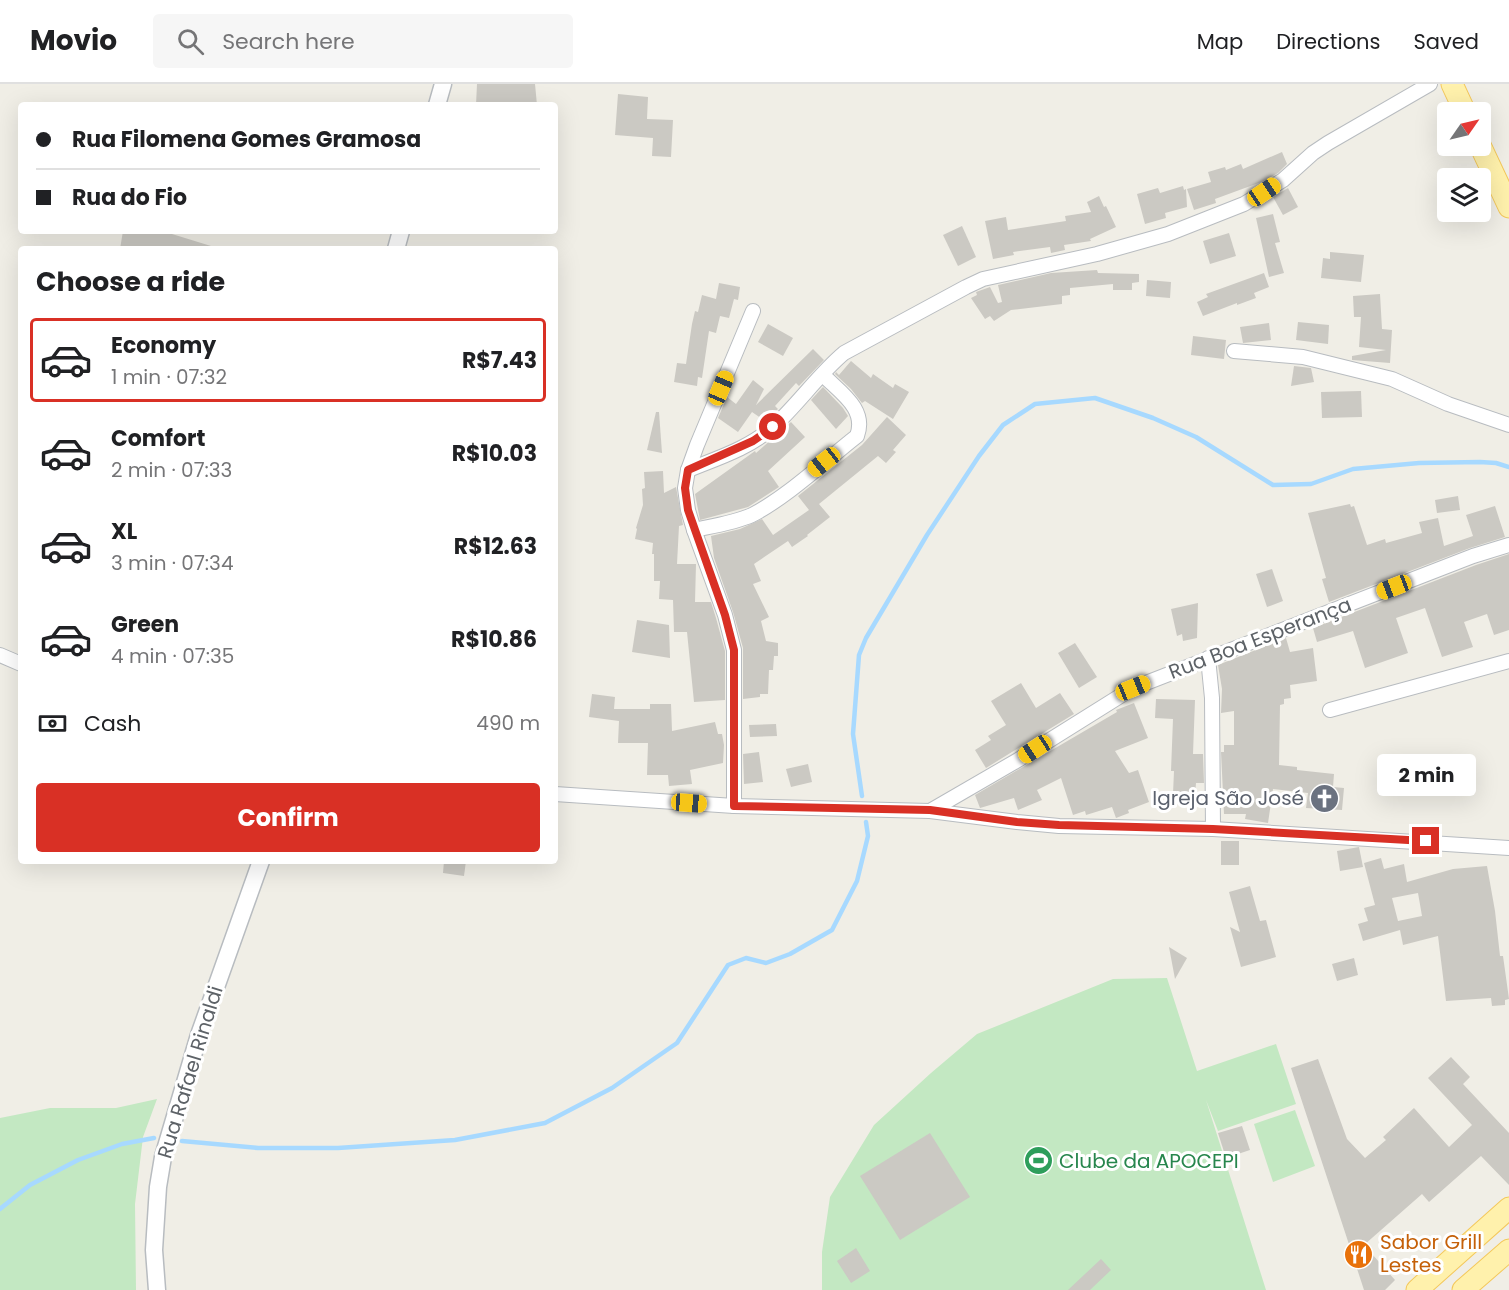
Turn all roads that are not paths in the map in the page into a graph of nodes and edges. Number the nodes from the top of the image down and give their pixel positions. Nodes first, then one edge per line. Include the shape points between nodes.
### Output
1 (443, 84) edge
2 (1430, 84) edge
3 (1452, 84) edge
4 (438, 102) edge
5 (1460, 102) edge
6 (1485, 156) edge
7 (1509, 207) edge
8 (753, 311) dead end
9 (1234, 351) dead end
10 (823, 375) junction
11 (1509, 425) edge
12 (688, 470) junction
13 (694, 530) junction
14 (1509, 545) edge
15 (0, 655) edge
16 (1208, 658) junction
17 (1509, 661) edge
18 (18, 663) edge
19 (1329, 710) dead end
20 (558, 794) edge
21 (734, 806) junction
22 (930, 810) junction
23 (1213, 829) junction
24 (1509, 848) edge
25 (260, 864) edge
26 (1509, 1208) edge
27 (1491, 1224) junction
28 (1509, 1243) edge
29 (1509, 1250) edge
30 (157, 1290) edge
31 (1417, 1290) edge
32 (1464, 1290) edge

1 - 4 street
2 - 10 street via 1328,143 1283,180 1244,204 1168,234 1002,274 966,287 844,353
3 - 5 main road
6 - 7 main road
8 - 12 street
9 - 11 street via 1302,357 1392,379
10 - 12 street via 773,427 753,441
10 - 13 street via 857,410 857,436 753,514
12 - 13 street via 685,488
13 - 21 street via 734,650
14 - 16 street, Rua Boa Esperança
15 - 18 street
16 - 22 street, Rua Boa Esperança via 1119,695 1018,760
16 - 23 street
17 - 19 street
20 - 21 street
21 - 22 street
22 - 23 street via 1059,825
23 - 24 street
25 - 30 street, Rua Rafael Rinaldi via 199,1035 163,1157 154,1250
26 - 27 main road
27 - 28 main road
27 - 31 main road
29 - 32 main road

